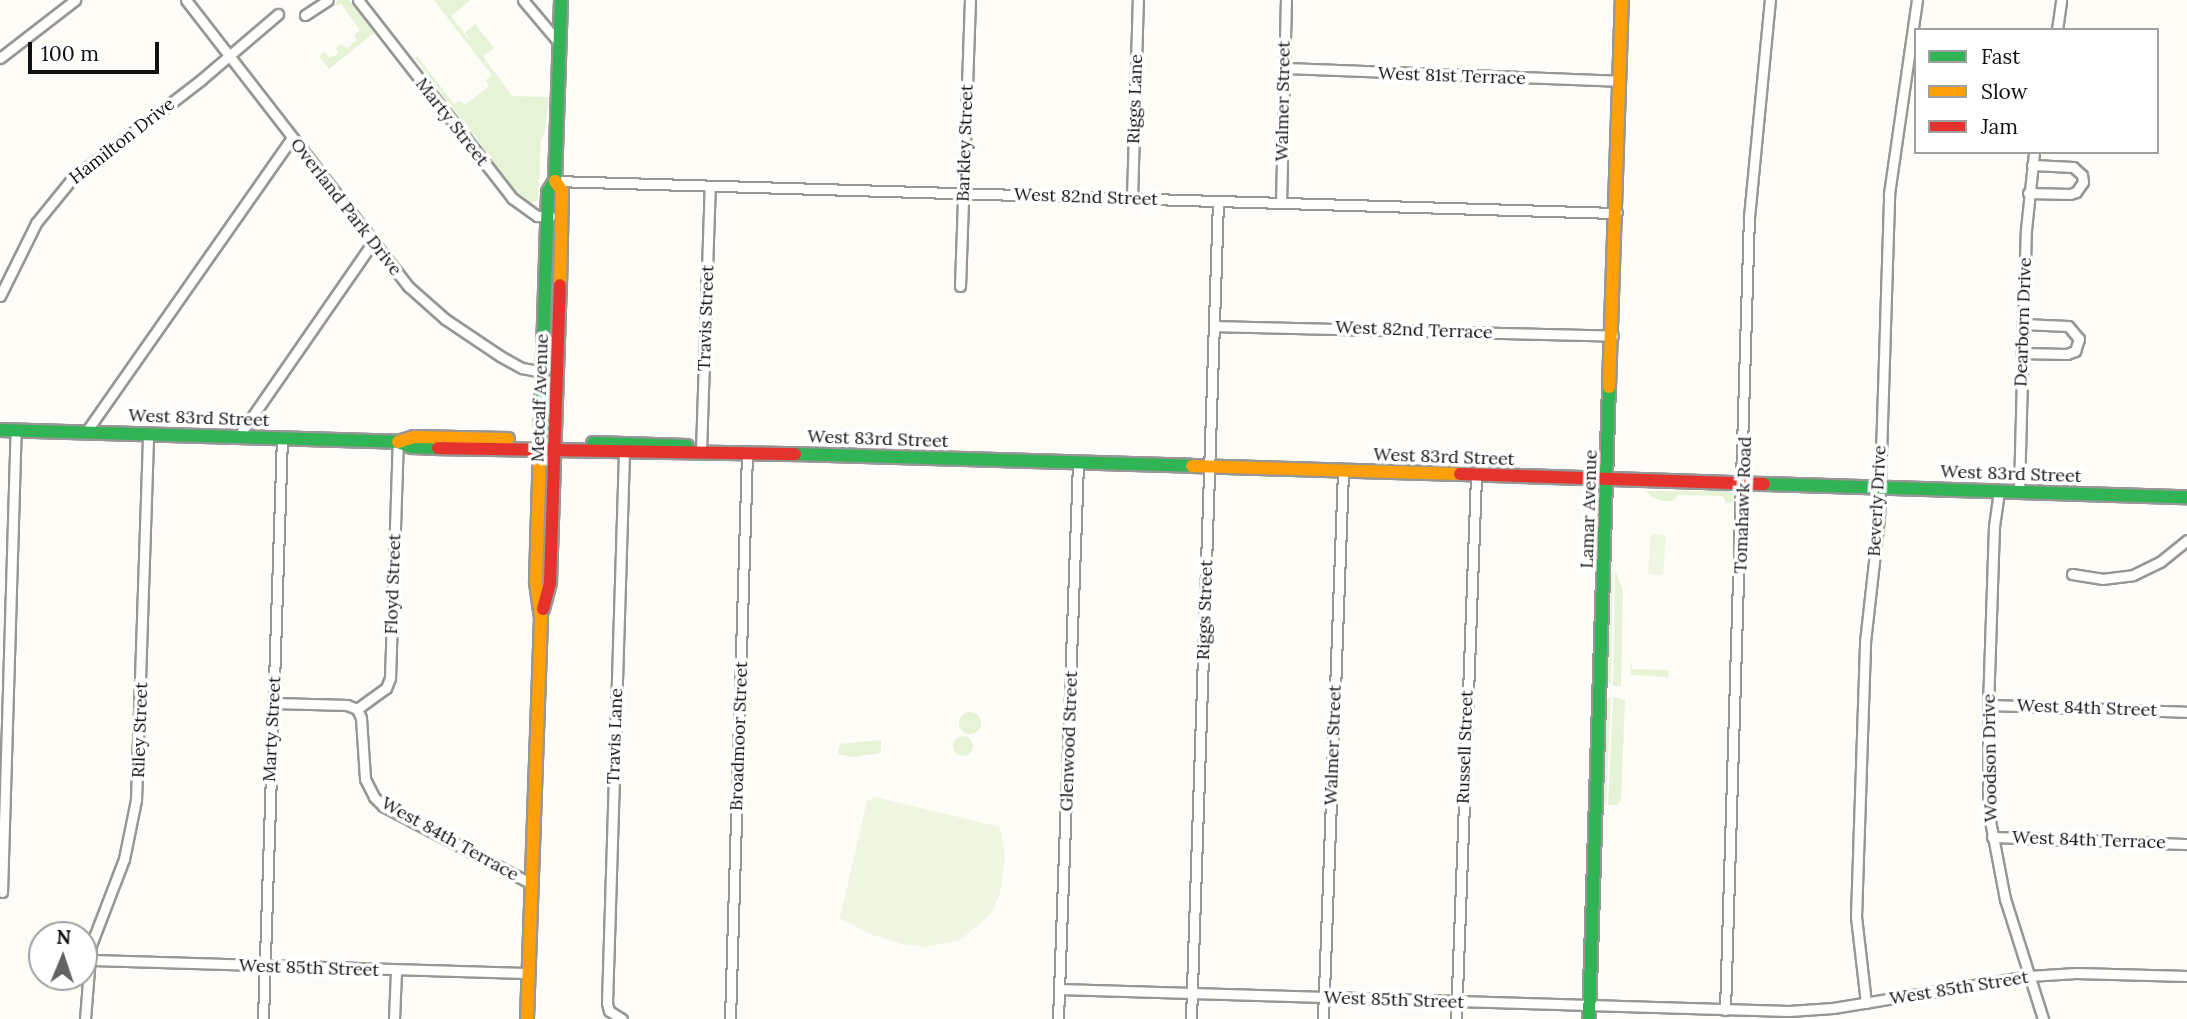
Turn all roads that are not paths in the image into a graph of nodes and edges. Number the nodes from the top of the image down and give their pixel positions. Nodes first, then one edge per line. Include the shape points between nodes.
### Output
1 (75, 0) edge
2 (186, 0) edge
3 (328, 0) edge
4 (358, 0) edge
5 (523, 0) edge
6 (561, 0) edge
7 (970, 0) edge
8 (1138, 0) edge
9 (1286, 0) edge
10 (1622, 0) edge
11 (1770, 0) edge
12 (1917, 0) edge
13 (2061, 0) edge
14 (278, 14) dead end
15 (305, 15) dead end
16 (2057, 28) edge
17 (560, 45) junction
18 (229, 57) junction
19 (0, 58) edge
20 (1284, 68) junction
21 (1620, 81) junction
22 (292, 138) junction
23 (2034, 154) edge
24 (2032, 165) junction
25 (555, 181) junction
26 (710, 186) junction
27 (963, 193) junction
28 (2028, 193) junction
29 (1132, 198) junction
30 (1218, 201) junction
31 (1281, 203) junction
32 (1617, 213) junction
33 (547, 216) junction
34 (562, 216) junction
35 (373, 242) junction
36 (960, 286) dead end
37 (0, 296) edge
38 (2022, 324) junction
39 (1215, 326) junction
40 (1613, 336) junction
41 (2021, 354) junction
42 (543, 372) junction
43 (0, 430) edge
44 (16, 430) junction
45 (86, 432) junction
46 (148, 434) junction
47 (238, 437) junction
48 (282, 438) junction
49 (398, 442) junction
50 (540, 445) junction
51 (556, 445) junction
52 (701, 451) junction
53 (624, 453) junction
54 (747, 453) junction
55 (1078, 463) junction
56 (1210, 467) junction
57 (1343, 471) junction
58 (1476, 476) junction
59 (1608, 480) junction
60 (1743, 483) junction
61 (1879, 488) junction
62 (1999, 491) junction
63 (2019, 491) junction
64 (2187, 497) edge
65 (2187, 540) edge
66 (2072, 574) dead end
67 (541, 618) junction
68 (274, 703) junction
69 (1988, 705) junction
70 (357, 709) junction
71 (2187, 712) edge
72 (1992, 837) junction
73 (2187, 844) edge
74 (532, 884) junction
75 (2, 892) edge
76 (98, 934) edge
77 (98, 960) edge
78 (264, 966) junction
79 (396, 971) junction
80 (529, 973) junction
81 (2029, 975) junction
82 (2187, 976) edge
83 (1059, 989) junction
84 (87, 991) edge
85 (1192, 995) junction
86 (1323, 998) junction
87 (1457, 1002) junction
88 (1866, 1003) junction
89 (1725, 1010) junction
90 (1589, 1013) edge
91 (619, 1017) edge
92 (85, 1019) edge
93 (262, 1019) edge
94 (394, 1019) edge
95 (527, 1019) edge
96 (730, 1019) edge
97 (1058, 1019) edge
98 (1191, 1019) edge
99 (1323, 1019) edge
100 (1456, 1019) edge
101 (2043, 1019) edge

1 - 19 street
2 - 18 street, Overland Park Drive
3 - 15 street
4 - 33 street, Marty Street via 512,198 537,216
5 - 17 street
6 - 17 street, Metcalf Avenue
7 - 27 street, Barkley Street
8 - 29 street, Riggs Lane
9 - 20 street, Walmer Street
10 - 21 street, Lamar Avenue
11 - 60 street, Tomahawk Road via 1749,217
12 - 61 street, Beverly Drive via 1889,194
13 - 16 street
14 - 18 street, Hamilton Drive
17 - 25 street, Metcalf Avenue
18 - 22 street, Overland Park Drive
18 - 37 street, Hamilton Drive via 71,180 36,223
20 - 21 street, West 81st Terrace
20 - 31 street, Walmer Street
21 - 32 street, Lamar Avenue
22 - 35 street, Overland Park Drive
22 - 45 street
23 - 24 street, Dearborn Drive
24 - 28 street, Dearborn Drive
24 - 28 street via 2073,167 2083,182 2070,194
25 - 26 street, West 82nd Street
25 - 33 street, Metcalf Avenue via 548,192
25 - 34 street, Metcalf Avenue via 562,191
26 - 27 street, West 82nd Street
26 - 52 street, Travis Street
27 - 29 street, West 82nd Street
27 - 36 street, Barkley Street
28 - 38 street, Dearborn Drive
29 - 30 street, West 82nd Street
30 - 31 street, West 82nd Street
30 - 39 street, Riggs Street
31 - 32 street, West 82nd Street
32 - 40 street, Lamar Avenue
33 - 34 street, Marty Street
33 - 42 street, Metcalf Avenue
34 - 51 street, Metcalf Avenue
35 - 42 street, Overland Park Drive via 409,287 445,319 511,362
35 - 47 street
38 - 41 street, Dearborn Drive
38 - 41 street via 2068,326 2079,339 2075,351 2067,354
39 - 40 street, West 82nd Terrace
39 - 56 street, Riggs Street
40 - 59 street, Lamar Avenue
41 - 63 street, Dearborn Drive
42 - 50 street, Metcalf Avenue
43 - 44 street, West 83rd Street
44 - 45 street, West 83rd Street
44 - 75 street
45 - 46 street, West 83rd Street
46 - 47 street, West 83rd Street
46 - 76 street, Riley Street via 136,800 124,859
47 - 48 street, West 83rd Street
48 - 49 street, West 83rd Street
48 - 68 street, Marty Street
49 - 50 street, West 83rd Street via 414,437
49 - 70 street, Floyd Street via 390,678 386,688
50 - 51 street, West 83rd Street
50 - 67 street, Metcalf Avenue via 536,581
51 - 52 street, West 83rd Street via 685,446
51 - 53 street, West 83rd Street
51 - 67 street, Metcalf Avenue via 550,582
52 - 53 street, West 83rd Street
52 - 54 street, West 83rd Street
53 - 91 street, Travis Lane via 607,1003 609,1011
54 - 55 street, West 83rd Street
54 - 96 street, Broadmoor Street
55 - 56 street, West 83rd Street
55 - 83 street, Glenwood Street
56 - 57 street, West 83rd Street
56 - 85 street, Riggs Street
57 - 58 street, West 83rd Street
57 - 86 street, Walmer Street
58 - 59 street, West 83rd Street
58 - 87 street, Russell Street
59 - 60 street, West 83rd Street
59 - 90 street, Lamar Avenue
60 - 61 street, West 83rd Street
60 - 89 street, Tomahawk Road
61 - 62 street, West 83rd Street
61 - 88 street, Beverly Drive via 1864,642 1856,917
62 - 63 street, West 83rd Street
62 - 69 street, Woodson Drive
63 - 64 street, West 83rd Street
65 - 66 street via 2160,562 2133,575 2102,579
67 - 74 street, Metcalf Avenue
68 - 70 street
68 - 78 street, Marty Street
69 - 71 street, West 84th Street
69 - 72 street, Woodson Drive
70 - 74 street, West 84th Terrace via 365,779 383,806
72 - 73 street, West 84th Terrace
72 - 81 street, Woodson Drive
74 - 80 street, Metcalf Avenue
77 - 78 street, West 85th Street
78 - 79 street, West 85th Street
78 - 93 street, Marty Street
79 - 80 street, West 85th Street
79 - 94 street
80 - 95 street, Metcalf Avenue
81 - 82 street, West 85th Street
81 - 88 street, West 85th Street
81 - 101 street, Woodson Drive
83 - 85 street, West 85th Street
83 - 97 street, Glenwood Street
84 - 92 street, Riley Street
85 - 86 street, West 85th Street
85 - 98 street, Riggs Street
86 - 87 street, West 85th Street
86 - 99 street, Walmer Street
87 - 90 street, West 85th Street
87 - 100 street, Russell Street
88 - 89 street, West 85th Street via 1789,1011
89 - 90 street, West 85th Street

